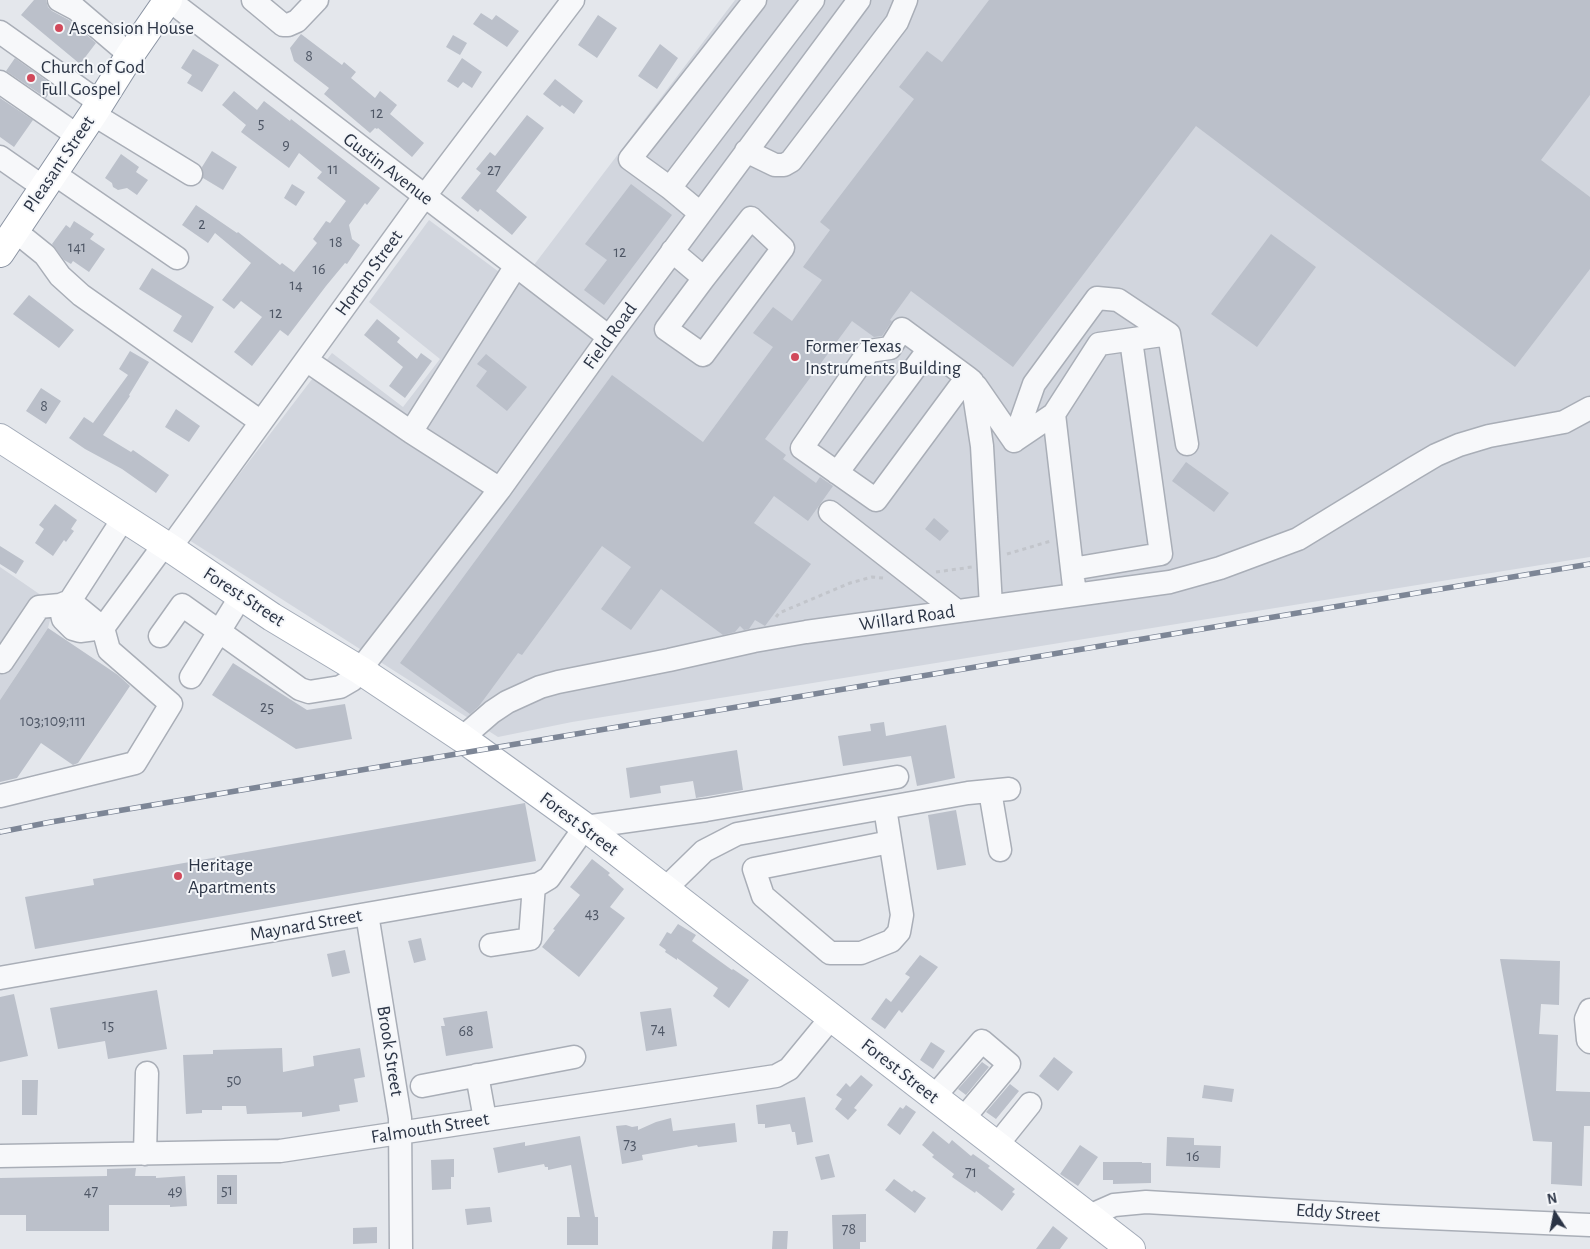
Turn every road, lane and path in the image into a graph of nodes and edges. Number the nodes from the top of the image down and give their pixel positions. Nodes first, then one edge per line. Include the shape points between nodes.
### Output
1 (59, 0) edge
2 (168, 0) edge
3 (253, 0) edge
4 (317, 0) edge
5 (573, 0) edge
6 (755, 0) edge
7 (813, 0) edge
8 (860, 0) edge
9 (906, 0) edge
10 (0, 32) edge
11 (130, 55) junction
12 (0, 82) edge
13 (96, 109) junction
14 (78, 136) junction
15 (746, 150) junction
16 (0, 157) edge
17 (192, 174) dead end
18 (48, 180) junction
19 (670, 188) junction
20 (424, 197) junction
21 (700, 213) junction
22 (14, 230) junction
23 (672, 251) junction
24 (0, 253) edge
25 (177, 258) dead end
26 (516, 266) junction
27 (704, 278) junction
28 (1169, 334) junction
29 (609, 337) junction
30 (1131, 340) junction
31 (929, 349) junction
32 (306, 360) junction
33 (970, 379) junction
34 (1590, 408) edge
35 (1054, 414) junction
36 (261, 422) junction
37 (411, 432) junction
38 (0, 438) edge
39 (1014, 441) junction
40 (1187, 444) dead end
41 (837, 473) junction
42 (500, 489) junction
43 (830, 512) dead end
44 (123, 518) junction
45 (1051, 541) dead end
46 (167, 546) junction
47 (1006, 555) dead end
48 (973, 567) dead end
49 (1072, 569) junction
50 (928, 573) dead end
51 (888, 578) dead end
52 (1075, 595) junction
53 (241, 596) junction
54 (65, 603) junction
55 (991, 606) junction
56 (957, 611) junction
57 (772, 624) dead end
58 (103, 628) junction
59 (219, 632) junction
60 (160, 636) dead end
61 (1, 663) edge
62 (360, 670) junction
63 (191, 677) dead end
64 (462, 738) junction
65 (897, 777) dead end
66 (0, 796) edge
67 (885, 808) junction
68 (585, 827) junction
69 (890, 842) junction
70 (1000, 850) dead end
71 (534, 885) junction
72 (665, 889) junction
73 (367, 914) junction
74 (491, 945) dead end
75 (1, 973) edge
76 (1590, 1010) edge
77 (831, 1018) junction
78 (1590, 1042) edge
79 (574, 1057) dead end
80 (147, 1073) dead end
81 (477, 1075) junction
82 (422, 1086) dead end
83 (934, 1097) junction
84 (1030, 1104) dead end
85 (485, 1119) junction
86 (962, 1119) junction
87 (401, 1132) junction
88 (997, 1145) junction
89 (145, 1154) junction
90 (0, 1156) edge
91 (1089, 1216) junction
92 (1590, 1225) edge
93 (401, 1249) edge
94 (1131, 1249) edge

1 - 11 street via 76,10
2 - 11 main road, Pleasant Street
2 - 20 street, Gustin Avenue
3 - 4 street via 283,25 297,22
5 - 20 street, Horton Street
6 - 19 street via 630,159
7 - 19 street
8 - 15 street, Field Road
9 - 15 street via 897,22 791,161 776,165
10 - 13 street
11 - 13 main road, Pleasant Street
12 - 14 street
13 - 14 main road, Pleasant Street
13 - 17 street
14 - 18 main road, Pleasant Street
15 - 21 street, Field Road
16 - 18 street
18 - 22 main road, Pleasant Street
18 - 25 street
19 - 21 street
20 - 26 street, Gustin Avenue
20 - 32 street, Horton Street
21 - 23 street, Field Road
22 - 24 main road, Pleasant Street
22 - 36 street via 45,255 60,276 81,295
23 - 27 street
23 - 29 street, Field Road
26 - 29 street, Gustin Avenue
26 - 37 street
27 - 27 street via 751,218 783,248 702,354 666,329
28 - 30 street
28 - 39 street via 1118,300 1097,298 1034,384
28 - 40 street
29 - 42 street, Field Road
30 - 35 street via 1100,344
30 - 49 street via 1161,554
31 - 33 street
31 - 41 street
31 - 41 street via 902,329 890,348 870,351 802,448
32 - 36 street, Horton Street
32 - 37 street
33 - 39 street
33 - 41 street via 876,500
33 - 55 street via 982,446
34 - 52 street, Willard Road via 1564,422 1459,445 1436,455 1298,539 1220,568 1170,582
35 - 39 street
35 - 49 street
36 - 46 street, Horton Street
37 - 42 street
38 - 44 main road, Forest Street
42 - 62 street, Field Road
43 - 56 street
44 - 46 main road, Forest Street
44 - 54 street
45 - 47 path
46 - 53 main road, Forest Street
46 - 58 street, Horton Street
48 - 50 path
49 - 52 street
51 - 57 path via 872,577 850,583 779,613
52 - 55 street, Willard Road
53 - 59 street
53 - 62 main road, Forest Street
54 - 58 street via 63,619 73,629
54 - 61 street via 39,607
55 - 56 street, Willard Road
56 - 64 street, Willard Road via 754,640 558,682 507,702
58 - 66 street via 109,650 170,704 135,763
59 - 60 street, Field Road via 182,605
59 - 62 street, Field Road via 300,689 310,692 340,687
59 - 63 street
62 - 64 main road, Forest Street
64 - 68 main road, Forest Street
65 - 68 street
67 - 69 street
67 - 70 street via 999,790
67 - 72 street via 737,834 704,851
68 - 71 street, Maynard Street via 549,878
68 - 72 main road, Forest Street
69 - 69 street via 902,915 899,932 891,941 861,953 830,953 763,896 754,869
71 - 73 street, Maynard Street
71 - 74 street via 530,939
72 - 77 main road, Forest Street
73 - 75 street, Maynard Street
73 - 87 street, Brook Street
76 - 78 street via 1586,1019
77 - 83 main road, Forest Street
77 - 85 street, Falmouth Street via 789,1069 776,1076
79 - 81 street
80 - 89 street
81 - 82 street
81 - 85 street
83 - 86 main road, Forest Street
83 - 86 street via 982,1041 1009,1064
84 - 88 street
85 - 87 street, Falmouth Street
86 - 88 main road, Forest Street
87 - 89 street, Falmouth Street via 269,1152
87 - 93 street, Brook Street
88 - 91 main road, Forest Street
89 - 90 street, Falmouth Street
91 - 92 street, Eddy Street via 1114,1205 1146,1202
91 - 94 main road, Forest Street

